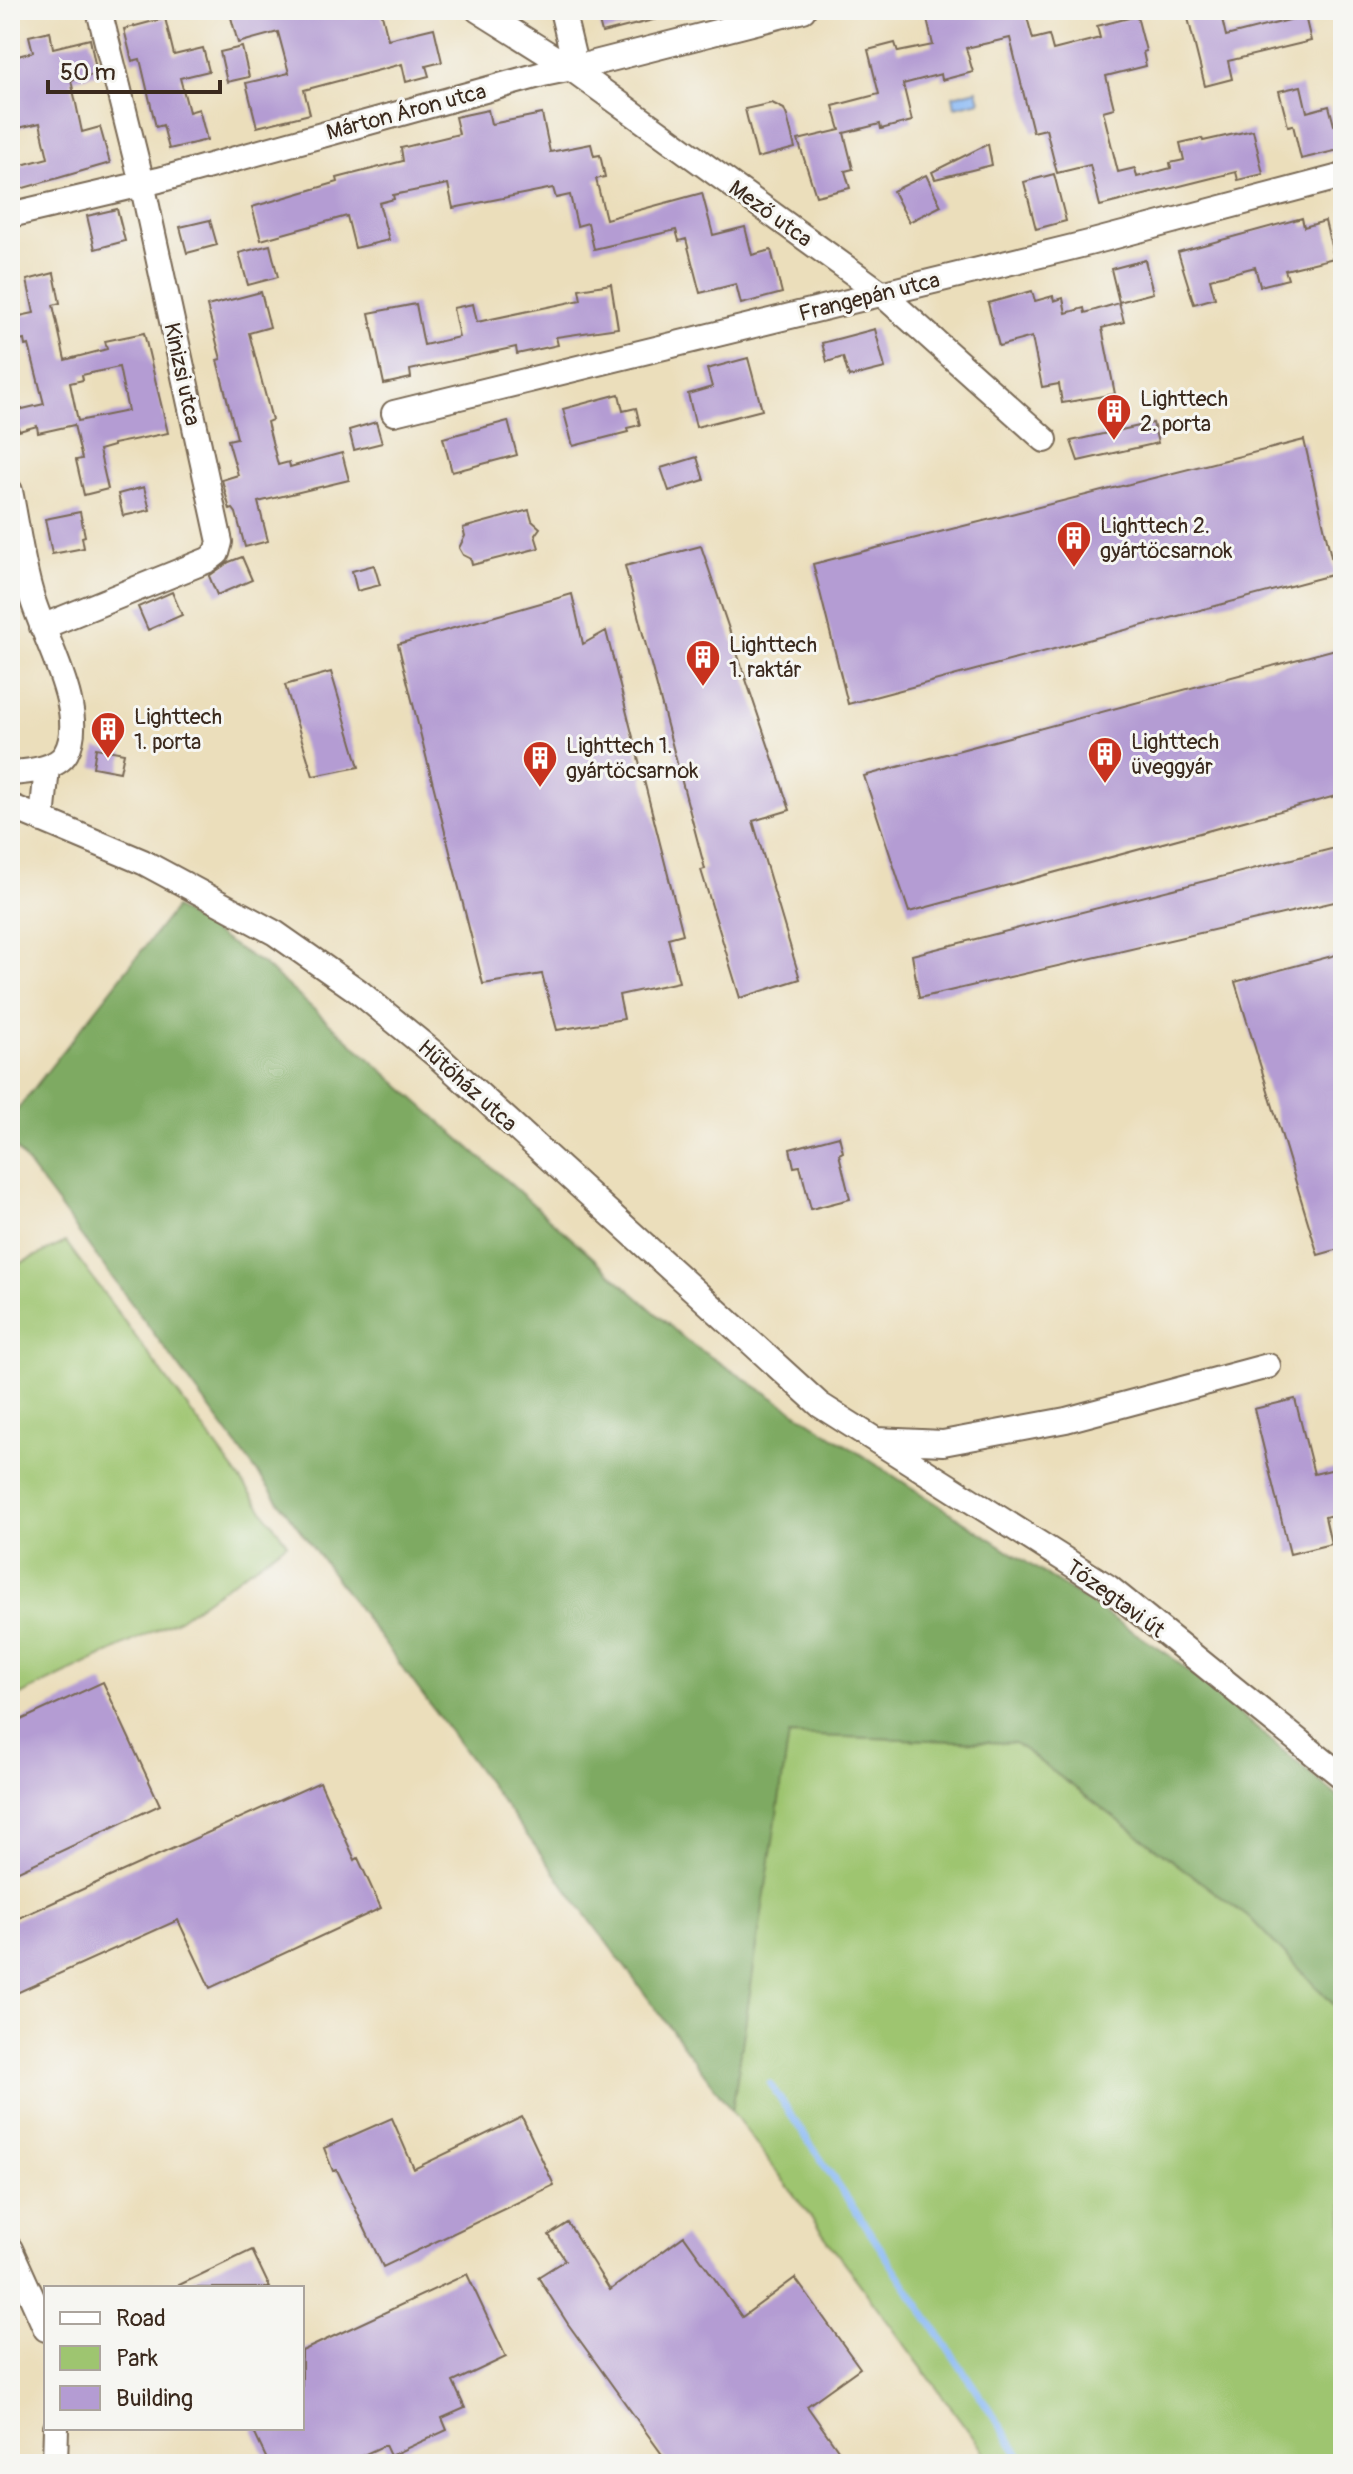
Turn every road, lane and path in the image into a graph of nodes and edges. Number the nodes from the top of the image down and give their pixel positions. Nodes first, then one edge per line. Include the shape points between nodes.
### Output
1 (99, 10) edge
2 (478, 10) edge
3 (562, 10) edge
4 (803, 10) edge
5 (572, 69) junction
6 (1343, 176) edge
7 (142, 183) junction
8 (10, 215) edge
9 (881, 293) junction
10 (394, 413) dead end
11 (1045, 440) dead end
12 (10, 491) edge
13 (42, 627) junction
14 (47, 767) junction
15 (10, 773) edge
16 (10, 806) edge
17 (42, 820) junction
18 (1268, 1366) dead end
19 (873, 1440) junction
20 (1343, 1777) edge
21 (10, 2249) edge
22 (44, 2325) edge
23 (56, 2430) edge
24 (55, 2464) edge

1 - 7 street, Kinizsi utca
2 - 5 street, Mező utca
3 - 5 street
4 - 5 street, Márton Áron utca
5 - 7 street, Márton Áron utca
5 - 9 street, Mező utca
6 - 9 street, Frangepán utca
7 - 8 street, Márton Áron utca
7 - 13 street, Kinizsi utca via 220,542 208,560
9 - 10 street, Frangepán utca
9 - 11 street, Mező utca
12 - 13 street
13 - 14 street via 73,721 65,756
14 - 15 street
14 - 17 street
16 - 17 street, Hűtőház utca
17 - 19 street, Hűtőház utca via 156,869 275,933 358,991 436,1055 820,1405
18 - 19 street via 1066,1420 943,1443
19 - 20 street, Tőzegtavi út via 1108,1587
21 - 22 street
23 - 24 street

